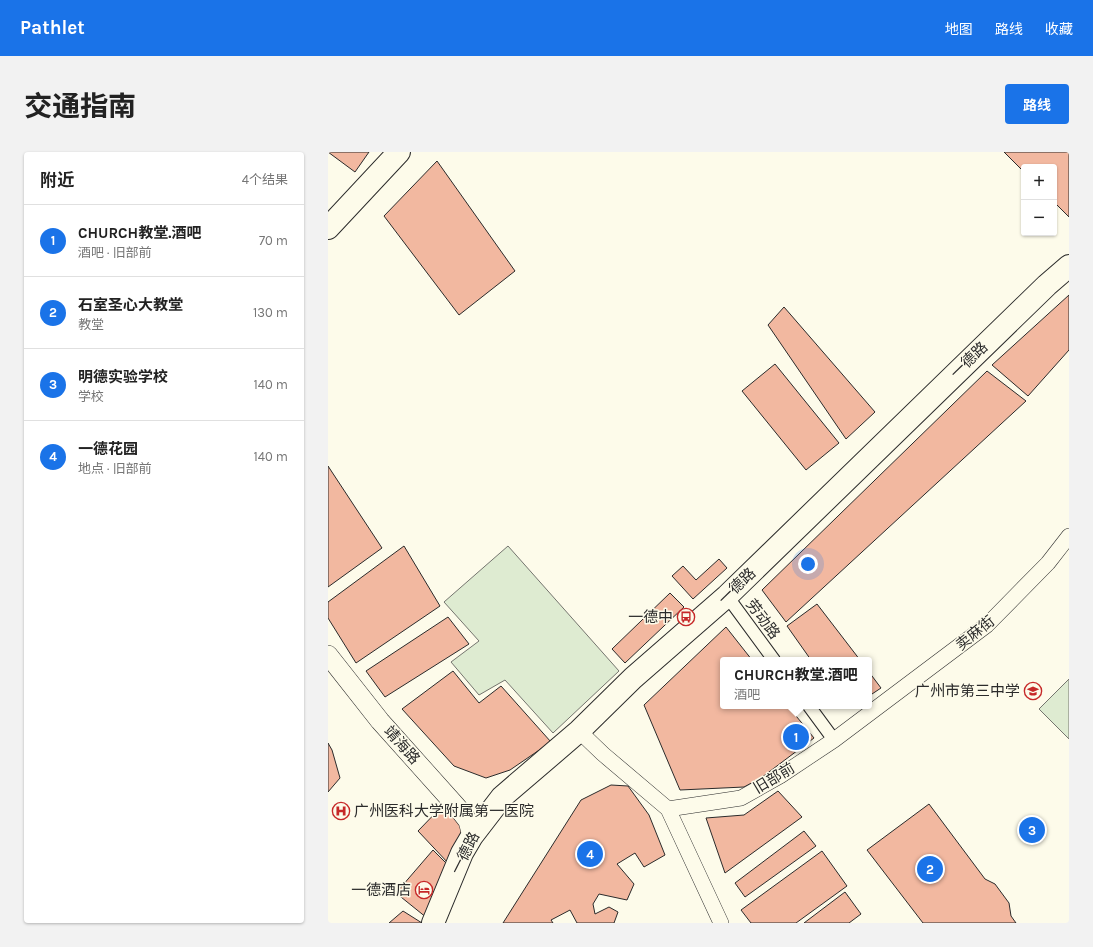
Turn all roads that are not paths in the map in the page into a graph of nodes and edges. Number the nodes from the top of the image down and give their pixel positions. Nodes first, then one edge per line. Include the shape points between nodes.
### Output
1 (398, 152) edge
2 (328, 228) edge
3 (1069, 266) edge
4 (1069, 536) edge
5 (727, 596) junction
6 (328, 655) edge
7 (772, 657) edge
8 (811, 709) edge
9 (868, 715) joint
10 (579, 731) junction
11 (834, 740) junction
12 (668, 810) junction
13 (472, 836) junction
14 (433, 923) edge
15 (721, 923) edge

1 - 2 main road
3 - 5 main road, 一德路
4 - 9 street, 卖麻街 via 1048,563 987,625
5 - 7 street, 劳动路
5 - 10 main road, 一德路 via 633,678
6 - 13 street, 靖海路 via 380,721 457,806 468,821
8 - 11 street
9 - 11 street, 旧部前
10 - 12 street
10 - 13 main road, 一德路 via 502,796
11 - 12 street, 旧部前 via 741,798
12 - 15 street
13 - 14 main road, 一德路 via 462,852

